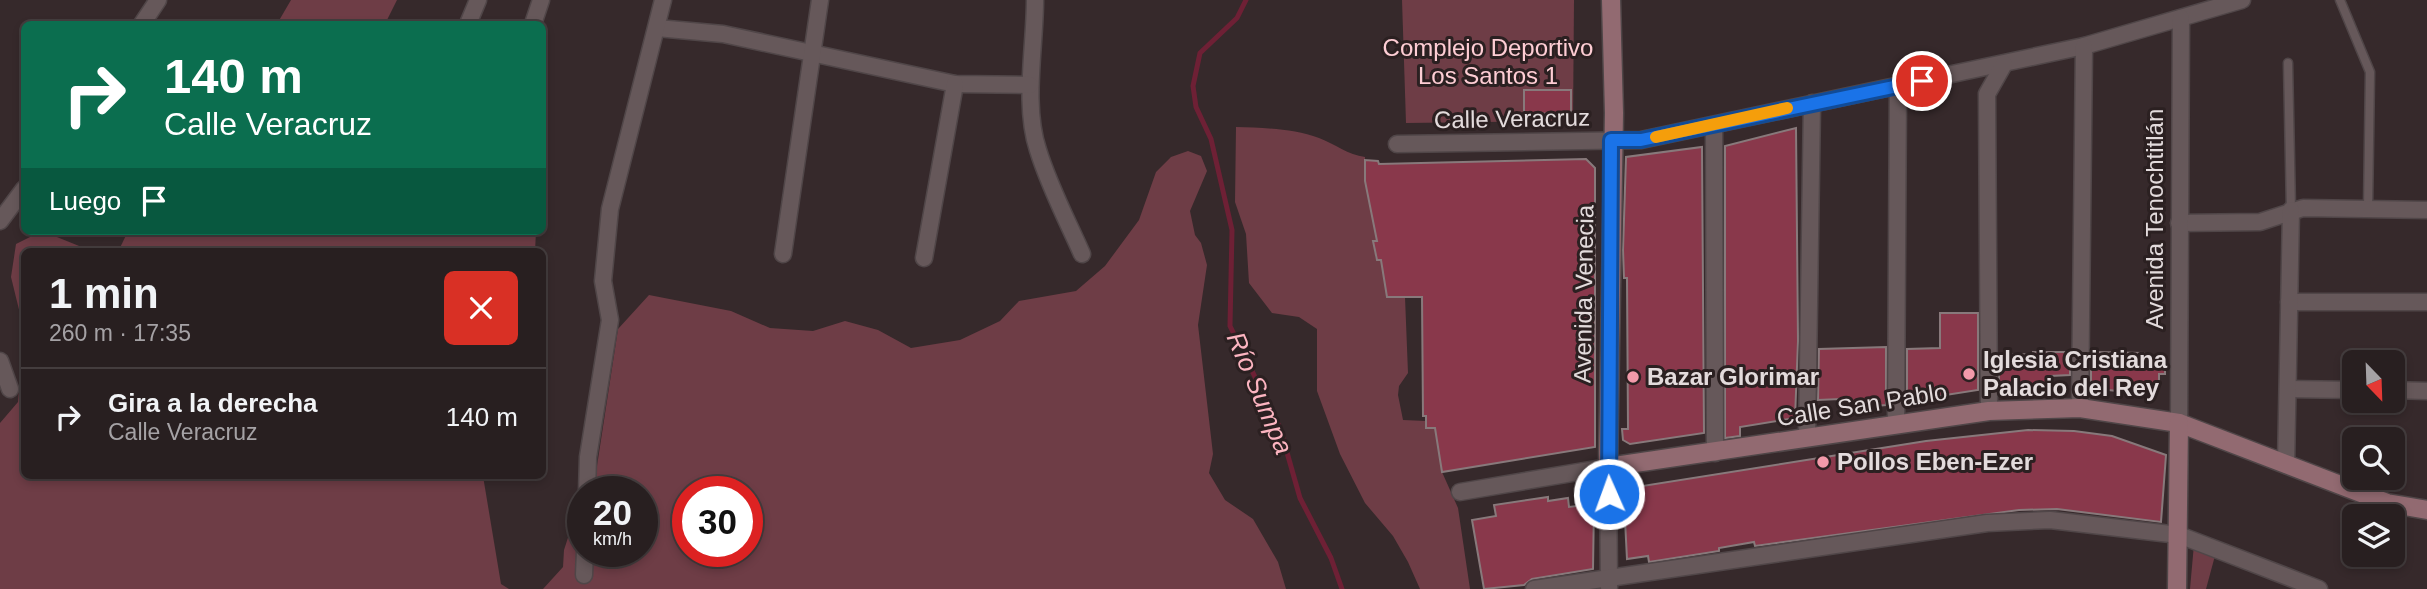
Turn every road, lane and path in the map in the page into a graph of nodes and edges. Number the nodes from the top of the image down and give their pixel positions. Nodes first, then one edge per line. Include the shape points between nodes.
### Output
1 (158, 0) edge
2 (478, 0) edge
3 (541, 0) edge
4 (663, 0) edge
5 (820, 0) edge
6 (1035, 0) edge
7 (1611, 0) edge
8 (2242, 0) edge
9 (2340, 0) edge
10 (2181, 18) junction
11 (144, 21) edge
12 (469, 21) edge
13 (534, 21) edge
14 (656, 28) junction
15 (2084, 46) junction
16 (810, 51) junction
17 (2288, 63) dead end
18 (2004, 64) junction
19 (955, 84) junction
20 (1030, 85) junction
21 (1898, 86) junction
22 (1812, 103) junction
23 (1714, 125) junction
24 (1611, 140) junction
25 (1396, 144) dead end
26 (21, 193) edge
27 (2368, 209) junction
28 (2291, 210) junction
29 (2427, 210) edge
30 (0, 221) edge
31 (2179, 223) junction
32 (783, 254) dead end
33 (1082, 254) dead end
34 (923, 258) dead end
35 (2289, 302) junction
36 (2427, 302) edge
37 (0, 361) edge
38 (2288, 389) junction
39 (10, 390) dead end
40 (2342, 390) edge
41 (2405, 390) edge
42 (2427, 391) edge
43 (2080, 408) junction
44 (1989, 411) junction
45 (1896, 423) junction
46 (2179, 423) junction
47 (1807, 436) junction
48 (1715, 453) junction
49 (2286, 465) junction
50 (1608, 467) junction
51 (587, 476) edge
52 (1460, 492) dead end
53 (2427, 510) edge
54 (2179, 535) junction
55 (584, 567) edge
56 (584, 575) dead end
57 (1609, 584) edge
58 (1534, 589) edge
59 (2178, 589) edge
60 (2319, 589) edge

1 - 11 street
2 - 12 street
3 - 13 street
4 - 14 street
5 - 16 street
6 - 20 street
7 - 24 street, Avenida Venecia
8 - 10 street, Calle Veracruz
9 - 27 lane via 2370,72
10 - 15 street, Calle Veracruz
10 - 31 street, Avenida Tenochtitlán
14 - 16 street via 723,34
14 - 51 street via 610,209 603,281 610,320
15 - 18 street, Calle Veracruz
15 - 43 street
16 - 19 street
16 - 32 street
17 - 28 lane
18 - 21 street, Calle Veracruz
18 - 44 street via 1987,94
19 - 20 street
19 - 34 street
20 - 33 street via 1037,148
21 - 22 street, Calle Veracruz
21 - 45 street
22 - 23 street, Calle Veracruz
22 - 47 street
23 - 24 street, Calle Veracruz via 1641,140
23 - 48 street
24 - 25 street, Calle Veracruz
24 - 50 street, Avenida Venecia
26 - 30 street
27 - 28 street
27 - 29 street
28 - 31 street via 2260,222
28 - 35 street
31 - 46 street, Avenida Tenochtitlán
35 - 36 street
35 - 38 street
37 - 39 street
38 - 40 street
38 - 49 street
41 - 42 street
43 - 44 street, Calle San Pablo
43 - 46 street, Calle San Pablo
44 - 45 street, Calle San Pablo
45 - 47 street, Calle San Pablo
46 - 49 street, Calle San Pablo
46 - 54 street, Avenida Tenochtitlán
47 - 48 street, Calle San Pablo
48 - 50 street, Calle San Pablo
49 - 53 street, Calle San Pablo via 2387,503
50 - 52 street, Calle San Pablo
50 - 57 street, Avenida Venecia
54 - 57 street via 2050,520 1987,523
54 - 59 street, Avenida Tenochtitlán
54 - 60 street
55 - 56 street
57 - 58 street

